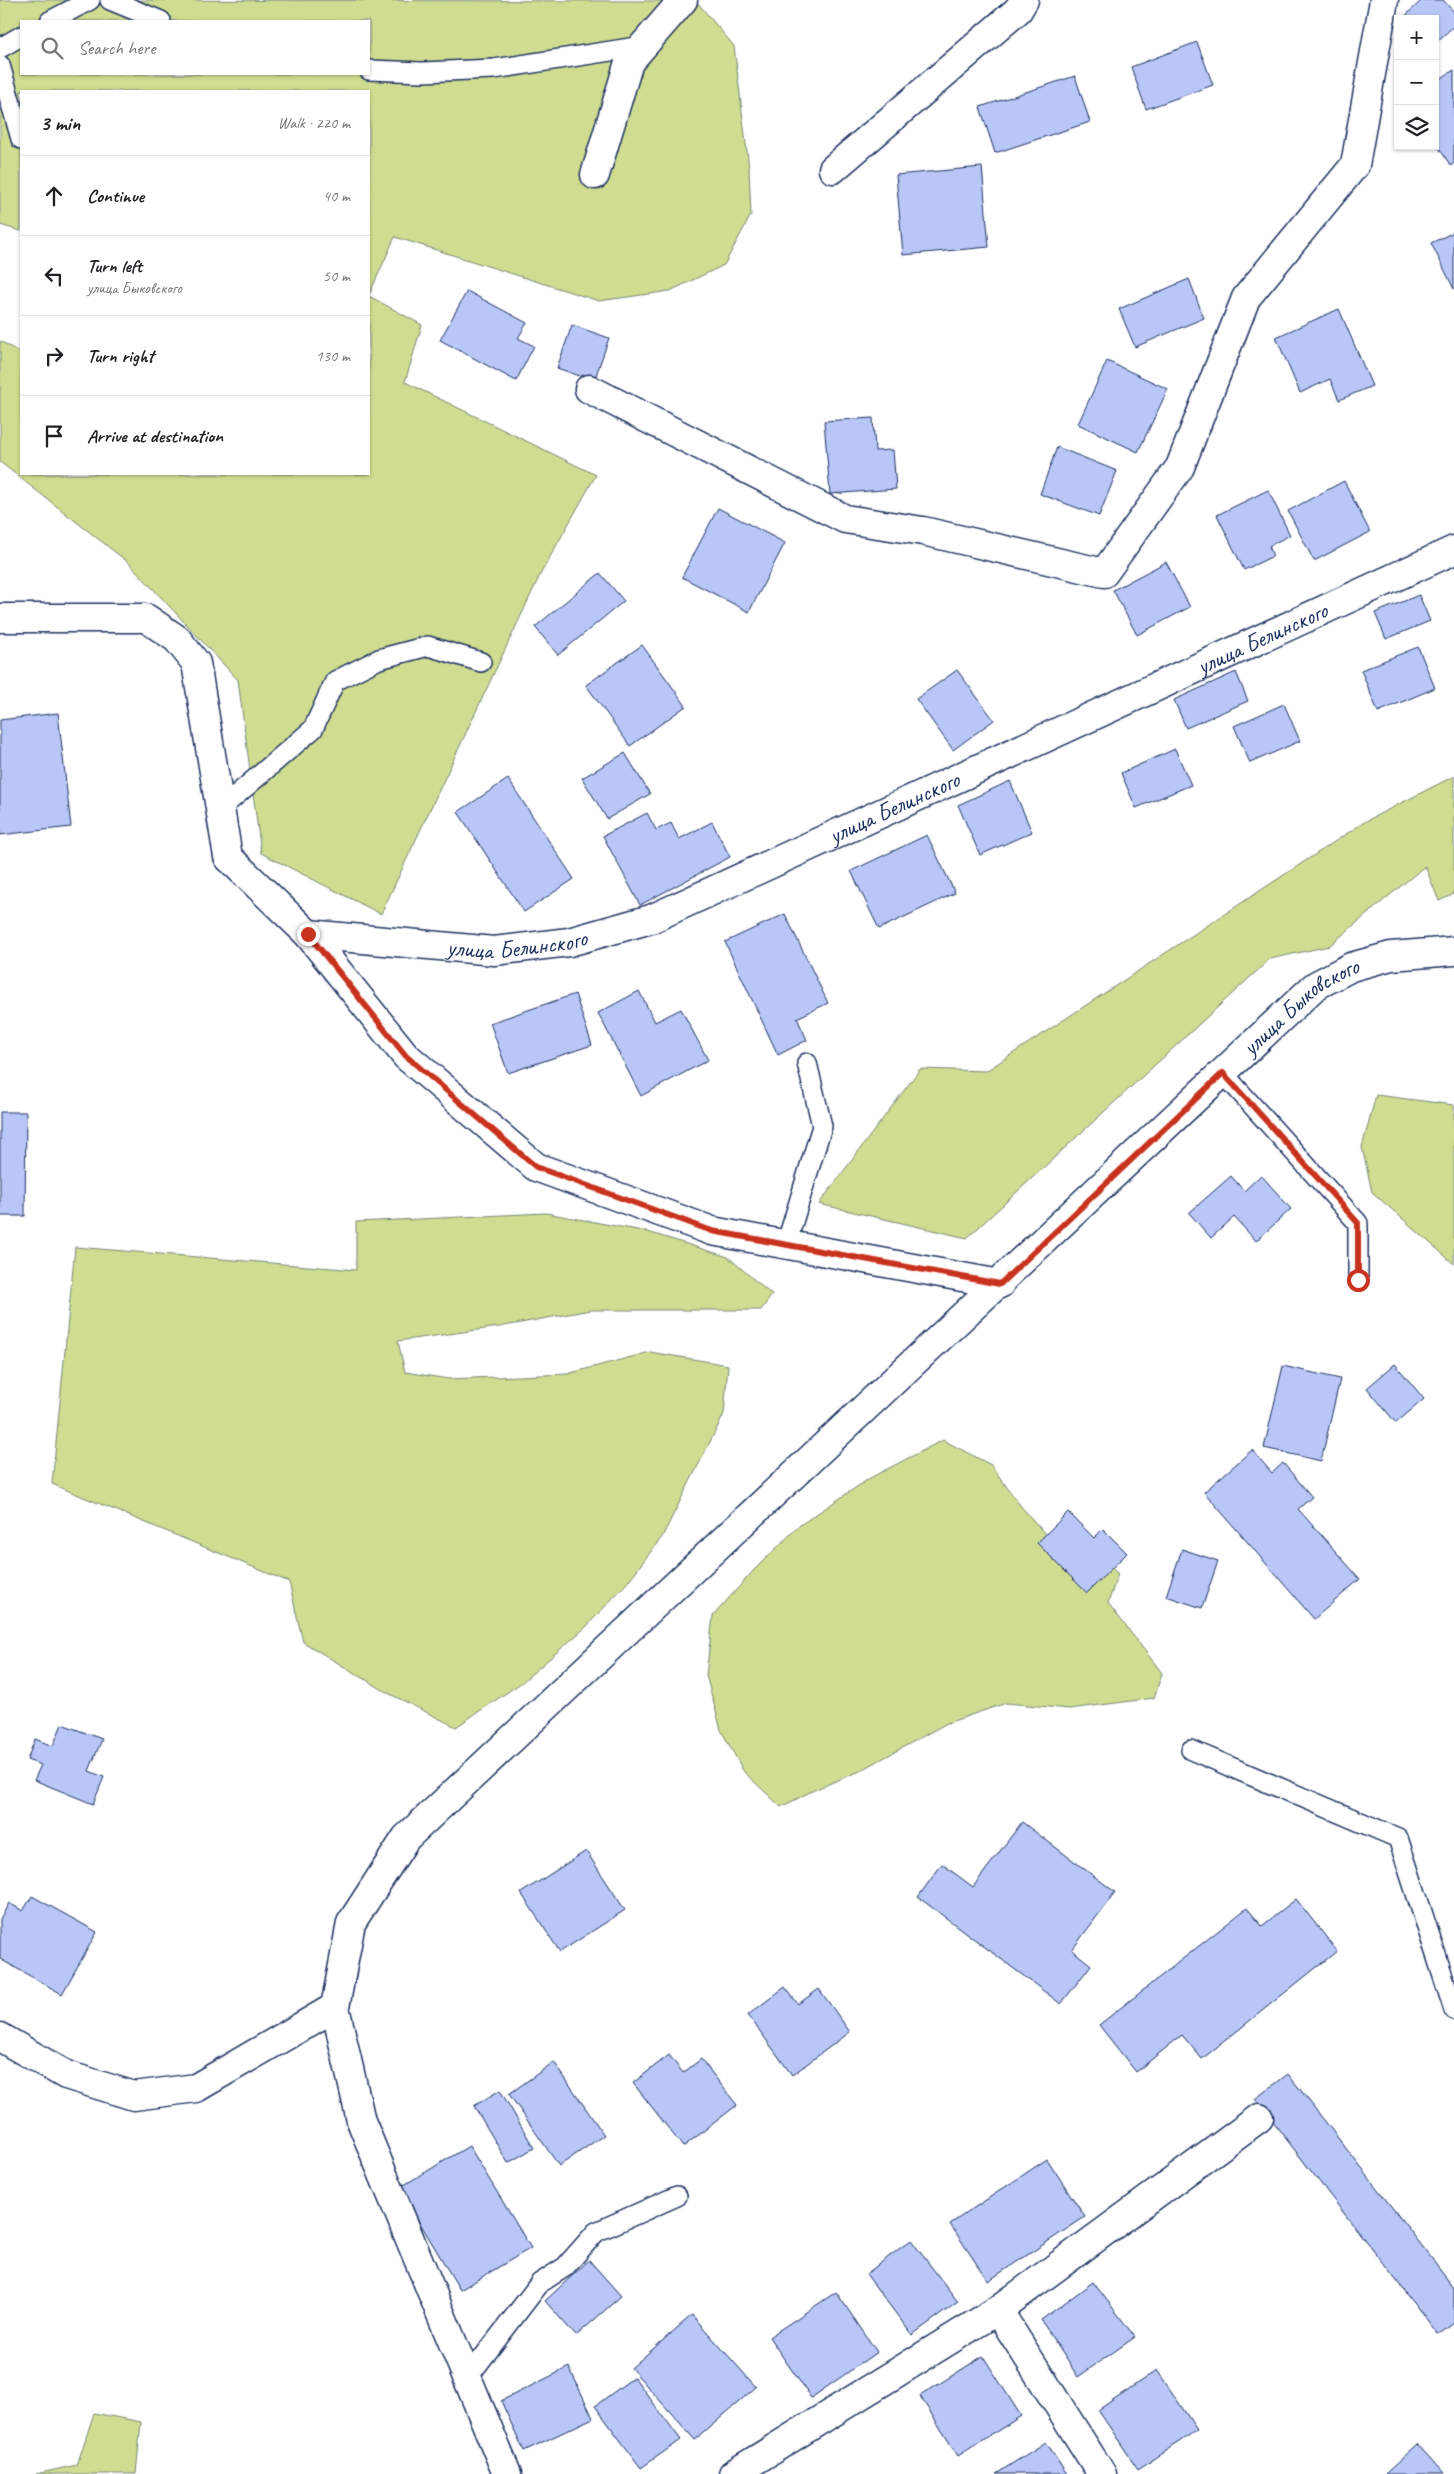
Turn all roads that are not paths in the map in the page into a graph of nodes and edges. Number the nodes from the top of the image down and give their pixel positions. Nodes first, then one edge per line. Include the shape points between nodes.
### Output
1 (90, 0) edge
2 (110, 0) edge
3 (682, 0) edge
4 (1024, 0) edge
5 (1384, 0) edge
6 (52, 20) edge
7 (159, 20) edge
8 (20, 37) edge
9 (643, 46) junction
10 (0, 48) edge
11 (0, 64) edge
12 (370, 70) edge
13 (20, 135) edge
14 (833, 169) dead end
15 (596, 175) dead end
16 (589, 389) dead end
17 (1454, 550) edge
18 (0, 618) edge
19 (481, 662) dead end
20 (220, 809) junction
21 (308, 934) junction
22 (1454, 952) edge
23 (807, 1063) dead end
24 (1223, 1073) junction
25 (786, 1245) junction
26 (1358, 1280) dead end
27 (1000, 1284) junction
28 (1191, 1750) dead end
29 (335, 2007) junction
30 (1454, 2010) edge
31 (0, 2037) edge
32 (1259, 2118) dead end
33 (677, 2196) dead end
34 (998, 2310) junction
35 (468, 2377) junction
36 (507, 2474) edge
37 (733, 2474) edge
38 (1102, 2474) edge

1 - 6 lane
2 - 7 lane
3 - 9 street
4 - 14 street via 1018,10
5 - 16 street via 1355,165 1246,298 1180,467 1104,573 923,531 845,519
8 - 10 lane
9 - 12 lane via 494,69
9 - 15 street via 629,62
11 - 13 lane
17 - 21 street, улица Белинского via 652,919 570,942 494,951
18 - 20 street via 146,618 177,639 196,663
19 - 20 lane via 428,646 379,659 335,681 313,729
20 - 21 street via 228,857
21 - 25 street via 406,1056 536,1167 712,1231
22 - 24 street, улица Быковского via 1391,956 1344,971 1315,986
23 - 25 lane via 822,1126
24 - 26 lane via 1358,1223
24 - 27 street, улица Быковского
25 - 27 street
27 - 29 street, улица Быковского via 406,1838 351,1922
28 - 30 lane via 1398,1838
29 - 31 street via 196,2088 134,2096 66,2075
29 - 35 street via 361,2121
32 - 34 street
33 - 35 lane via 596,2232 565,2267 540,2283
34 - 37 street
34 - 38 street
35 - 36 street

